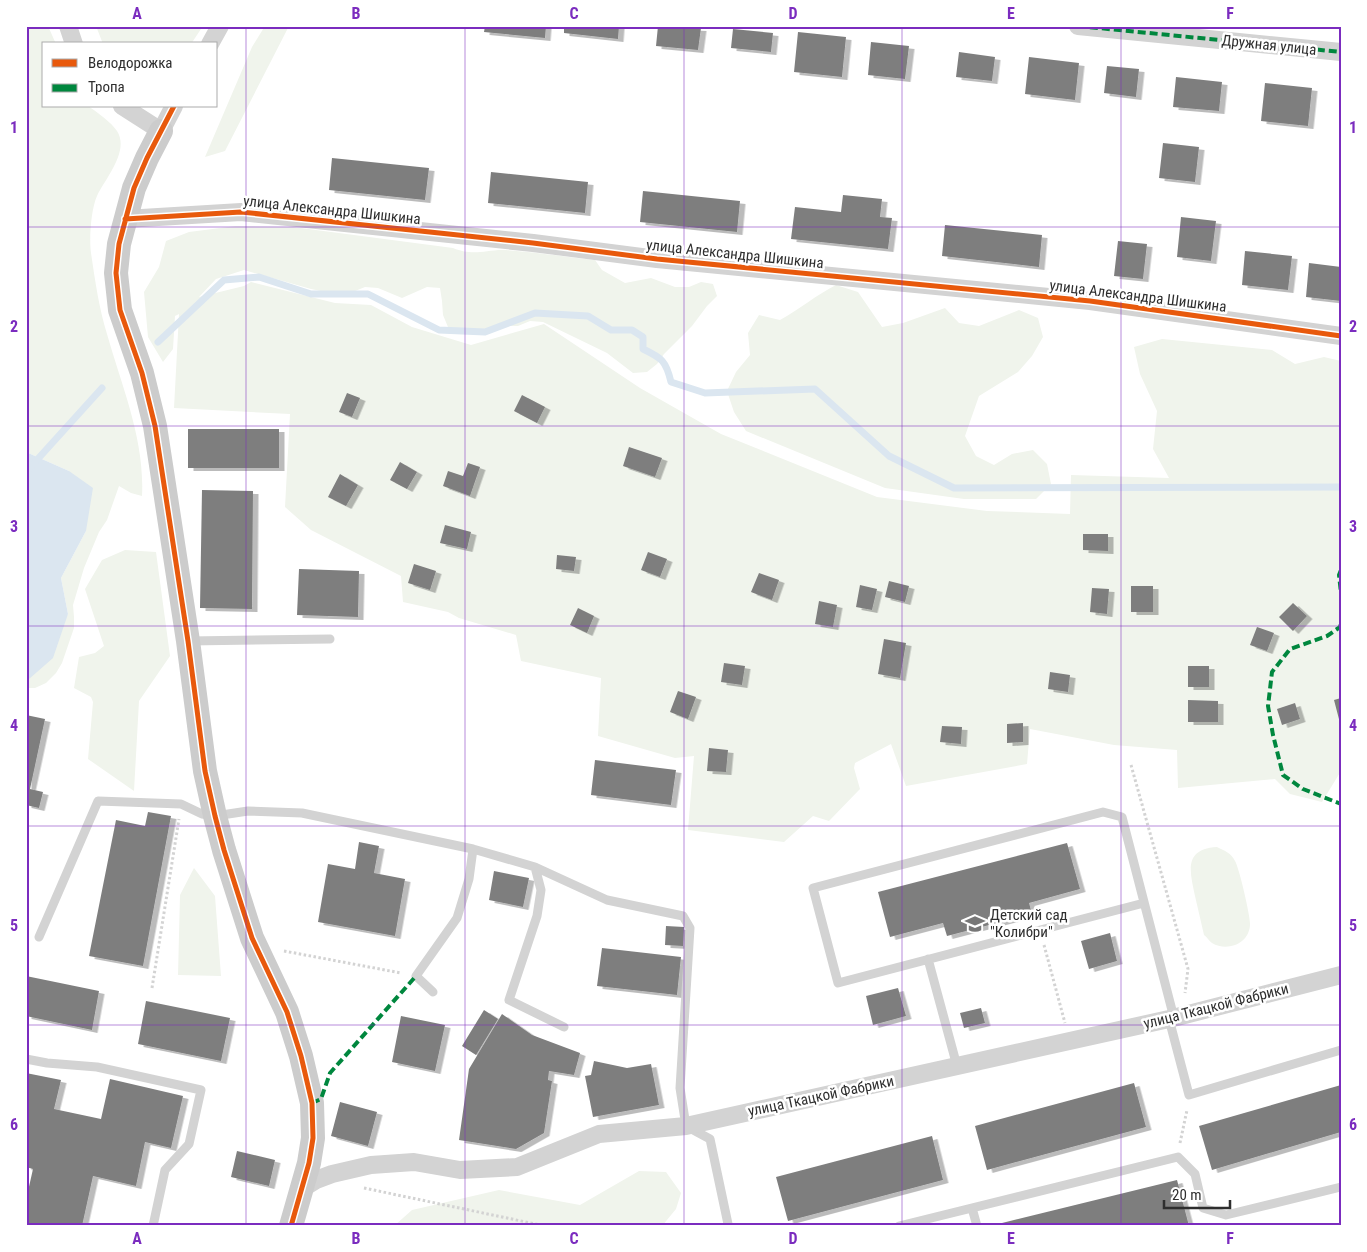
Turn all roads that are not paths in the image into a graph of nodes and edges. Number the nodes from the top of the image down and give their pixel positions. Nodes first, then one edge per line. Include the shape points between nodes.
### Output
1 (68, 26) edge
2 (220, 26) edge
3 (1078, 26) edge
4 (73, 42) edge
5 (211, 42) edge
6 (1341, 52) edge
7 (125, 108) edge
8 (173, 108) edge
9 (160, 132) junction
10 (125, 219) junction
11 (1341, 336) edge
12 (330, 639) dead end
13 (188, 641) junction
14 (215, 816) junction
15 (473, 849) junction
16 (535, 866) junction
17 (1144, 903) junction
18 (39, 937) dead end
19 (928, 959) junction
20 (1341, 975) edge
21 (433, 992) dead end
22 (1175, 1017) junction
23 (564, 1027) dead end
24 (1341, 1050) edge
25 (26, 1059) edge
26 (957, 1066) junction
27 (686, 1126) junction
28 (1341, 1187) edge
29 (303, 1188) junction
30 (972, 1208) junction
31 (728, 1225) edge
32 (153, 1226) edge
33 (291, 1226) edge
34 (899, 1226) edge
35 (977, 1226) edge

1 - 4 street
2 - 5 street
3 - 6 street, Дружная улица
7 - 9 street
8 - 9 street
9 - 10 street via 134,188
10 - 11 street, улица Александра Шишкина via 240,212 657,259 1090,301
10 - 13 street via 116,274 120,310 142,373 155,426
12 - 13 lane
13 - 14 street via 205,771
14 - 15 lane via 248,811 302,813
14 - 18 lane via 181,804 98,801
14 - 29 street via 256,946 286,1012 301,1056 312,1103 313,1138
15 - 16 lane
15 - 21 lane via 469,879 457,918 416,976
16 - 23 lane via 541,890 537,916 509,1000
16 - 27 lane via 607,900 683,916 690,928 680,1088
17 - 19 lane
17 - 19 lane via 1122,817 1103,812 813,888 838,983
17 - 22 lane
19 - 26 lane
20 - 22 street, улица Ткацкой Фабрики
22 - 24 lane via 1189,1095
22 - 26 street, улица Ткацкой Фабрики
25 - 32 lane via 97,1067 201,1090 189,1144 165,1170
26 - 27 street, улица Ткацкой Фабрики
27 - 29 street, улица Ткацкой Фабрики via 599,1134 517,1167 460,1170 414,1162 371,1165 332,1174
27 - 31 lane via 710,1138
28 - 30 lane via 1226,1215 1203,1208 1195,1174 1178,1157
29 - 33 street
30 - 34 lane
30 - 35 lane

